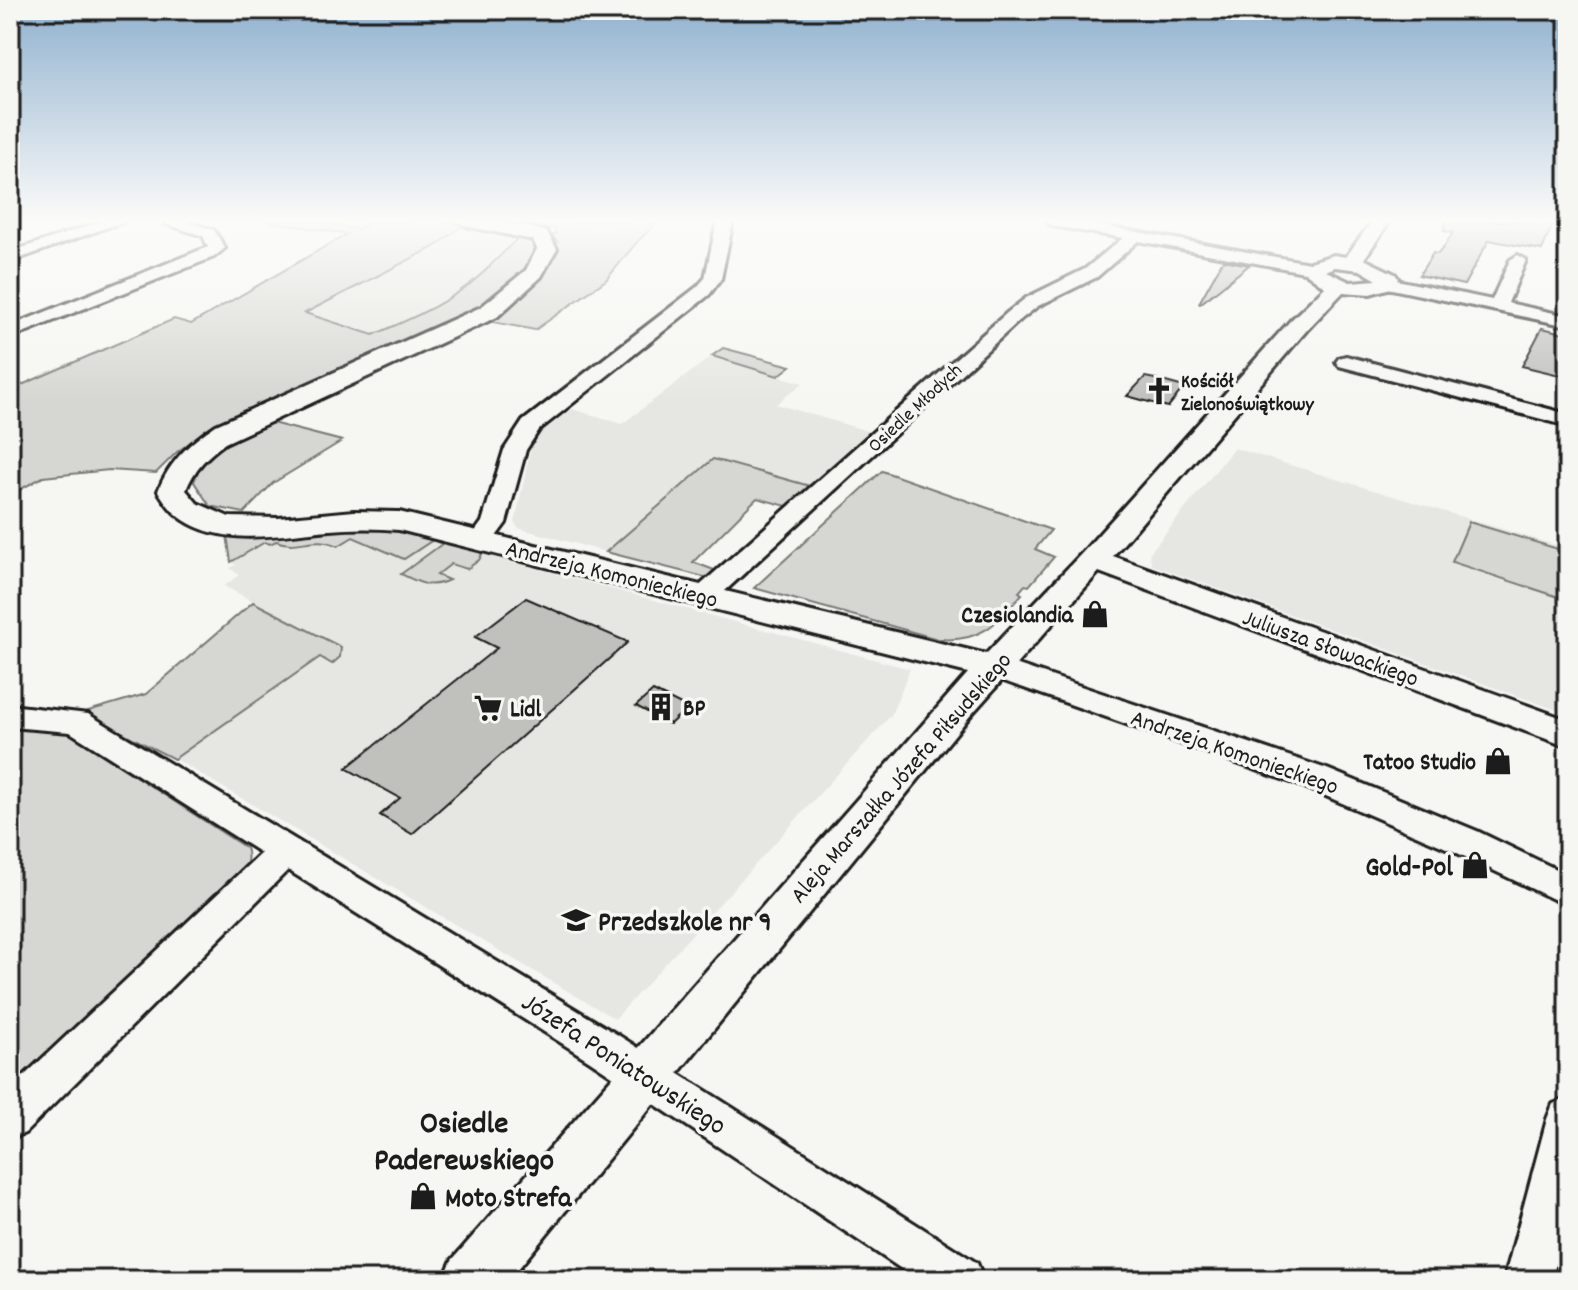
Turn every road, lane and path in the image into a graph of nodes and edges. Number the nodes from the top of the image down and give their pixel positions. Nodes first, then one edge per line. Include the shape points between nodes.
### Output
1 (139, 281) edge
2 (525, 281) edge
3 (711, 281) edge
4 (1074, 281) edge
5 (1338, 281) edge
6 (1361, 281) edge
7 (1509, 281) edge
8 (1387, 283) joint
9 (1498, 306) junction
10 (1568, 321) edge
11 (10, 332) edge
12 (1346, 362) dead end
13 (1568, 420) edge
14 (480, 541) junction
15 (1094, 559) junction
16 (705, 595) junction
17 (994, 667) junction
18 (10, 716) edge
19 (1568, 734) edge
20 (285, 852) junction
21 (1568, 891) edge
22 (645, 1074) junction
23 (10, 1118) edge
24 (1568, 1119) edge
25 (472, 1280) edge
26 (960, 1280) edge
27 (1528, 1280) edge

1 - 11 street
2 - 14 street, Andrzeja Komonieckiego via 489,312 225,431 192,454 172,491 188,511 227,525 399,521
3 - 14 street via 531,426 521,438 494,523
4 - 16 street, Osiedle Młodych via 1014,316
5 - 15 street, Aleja Marszałka Józefa Piłsudskiego
6 - 8 street via 1374,288
7 - 9 street
8 - 9 street
9 - 10 street
12 - 13 street
14 - 16 street, Andrzeja Komonieckiego
15 - 17 street, Aleja Marszałka Józefa Piłsudskiego
15 - 19 street, Juliusza Słowackiego
16 - 17 street, Andrzeja Komonieckiego
17 - 21 street, Andrzeja Komonieckiego via 1316,778 1478,846
17 - 22 street, Aleja Marszałka Józefa Piłsudskiego
18 - 20 street, Józefa Poniatowskiego via 77,722
20 - 22 street, Józefa Poniatowskiego
20 - 23 street
22 - 25 street, Aleja Marszałka Józefa Piłsudskiego
22 - 26 street, Józefa Poniatowskiego
24 - 27 street

